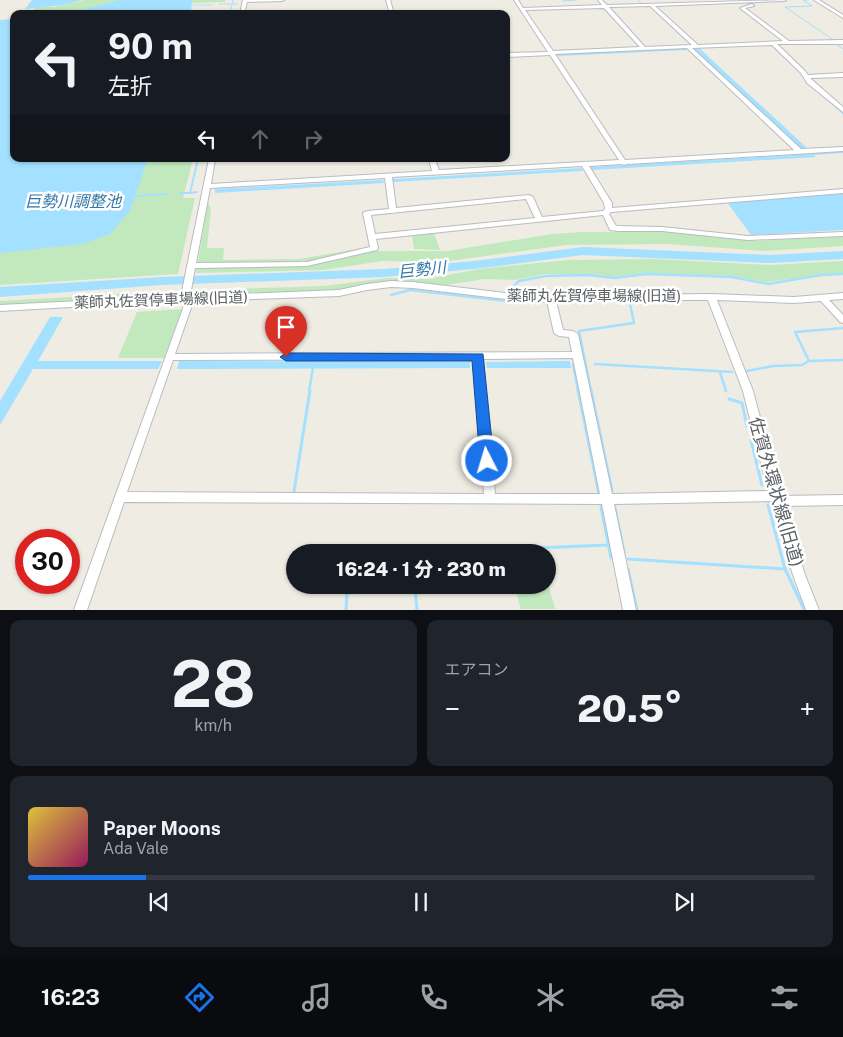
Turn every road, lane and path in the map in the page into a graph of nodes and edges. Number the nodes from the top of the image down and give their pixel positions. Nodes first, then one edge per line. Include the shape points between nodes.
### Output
1 (282, 0) edge
2 (516, 0) edge
3 (600, 0) edge
4 (676, 0) edge
5 (784, 0) edge
6 (816, 0) edge
7 (245, 1) edge
8 (751, 1) edge
9 (681, 4) junction
10 (652, 5) junction
11 (606, 7) junction
12 (522, 10) junction
13 (843, 17) edge
14 (790, 42) junction
15 (843, 42) edge
16 (774, 43) junction
17 (691, 48) junction
18 (644, 49) junction
19 (553, 54) junction
20 (510, 55) edge
21 (843, 76) edge
22 (806, 77) junction
23 (843, 110) edge
24 (843, 149) edge
25 (804, 152) junction
26 (211, 162) edge
27 (433, 162) edge
28 (624, 162) junction
29 (587, 168) junction
30 (436, 173) junction
31 (389, 179) junction
32 (207, 186) junction
33 (843, 191) edge
34 (393, 211) junction
35 (607, 211) junction
36 (539, 219) junction
37 (843, 234) edge
38 (371, 237) junction
39 (191, 266) junction
40 (843, 296) edge
41 (710, 298) junction
42 (823, 298) junction
43 (551, 299) junction
44 (187, 302) junction
45 (0, 308) edge
46 (843, 320) edge
47 (577, 355) junction
48 (171, 357) junction
49 (478, 362) junction
50 (166, 370) joint
51 (121, 497) junction
52 (490, 498) junction
53 (609, 499) junction
54 (776, 499) junction
55 (843, 500) edge
56 (80, 610) edge
57 (630, 610) edge
58 (813, 610) edge

1 - 7 street
2 - 12 street
3 - 11 street
4 - 9 street
5 - 8 street
6 - 13 street
8 - 9 street
8 - 14 street via 752,5 744,6 742,10
9 - 10 street
10 - 11 street
10 - 17 street
11 - 12 street
11 - 18 street
12 - 19 street
14 - 15 street
14 - 16 street
16 - 17 street
16 - 22 street
17 - 18 street
17 - 25 street
18 - 19 street
19 - 20 street
19 - 28 street
21 - 22 street
22 - 23 street
24 - 25 street
25 - 28 street
26 - 32 street
27 - 30 street
28 - 29 street
29 - 30 street
29 - 35 street via 608,203
30 - 31 street
31 - 32 street
31 - 34 street
32 - 39 street
33 - 35 street
34 - 36 street via 529,197
34 - 38 street via 366,213
35 - 36 street
35 - 37 street via 613,228 618,229 662,229 748,238
36 - 38 street
38 - 39 street via 374,248 307,264
39 - 44 street
40 - 42 street
41 - 42 street
41 - 43 street, 薬師丸佐賀停車場線(旧道)
41 - 54 street, 佐賀外環状線(旧道) via 748,391
42 - 46 street
43 - 44 street, 薬師丸佐賀停車場線(旧道) via 391,284 330,294
43 - 47 street via 559,333 573,334
44 - 45 street, 薬師丸佐賀停車場線(旧道)
44 - 48 street
47 - 49 street
47 - 53 street
48 - 49 street
48 - 50 street
49 - 52 street
50 - 51 street
51 - 52 street
51 - 56 street
52 - 53 street
53 - 54 street
53 - 57 street
54 - 55 street
54 - 58 street, 佐賀外環状線(旧道)

